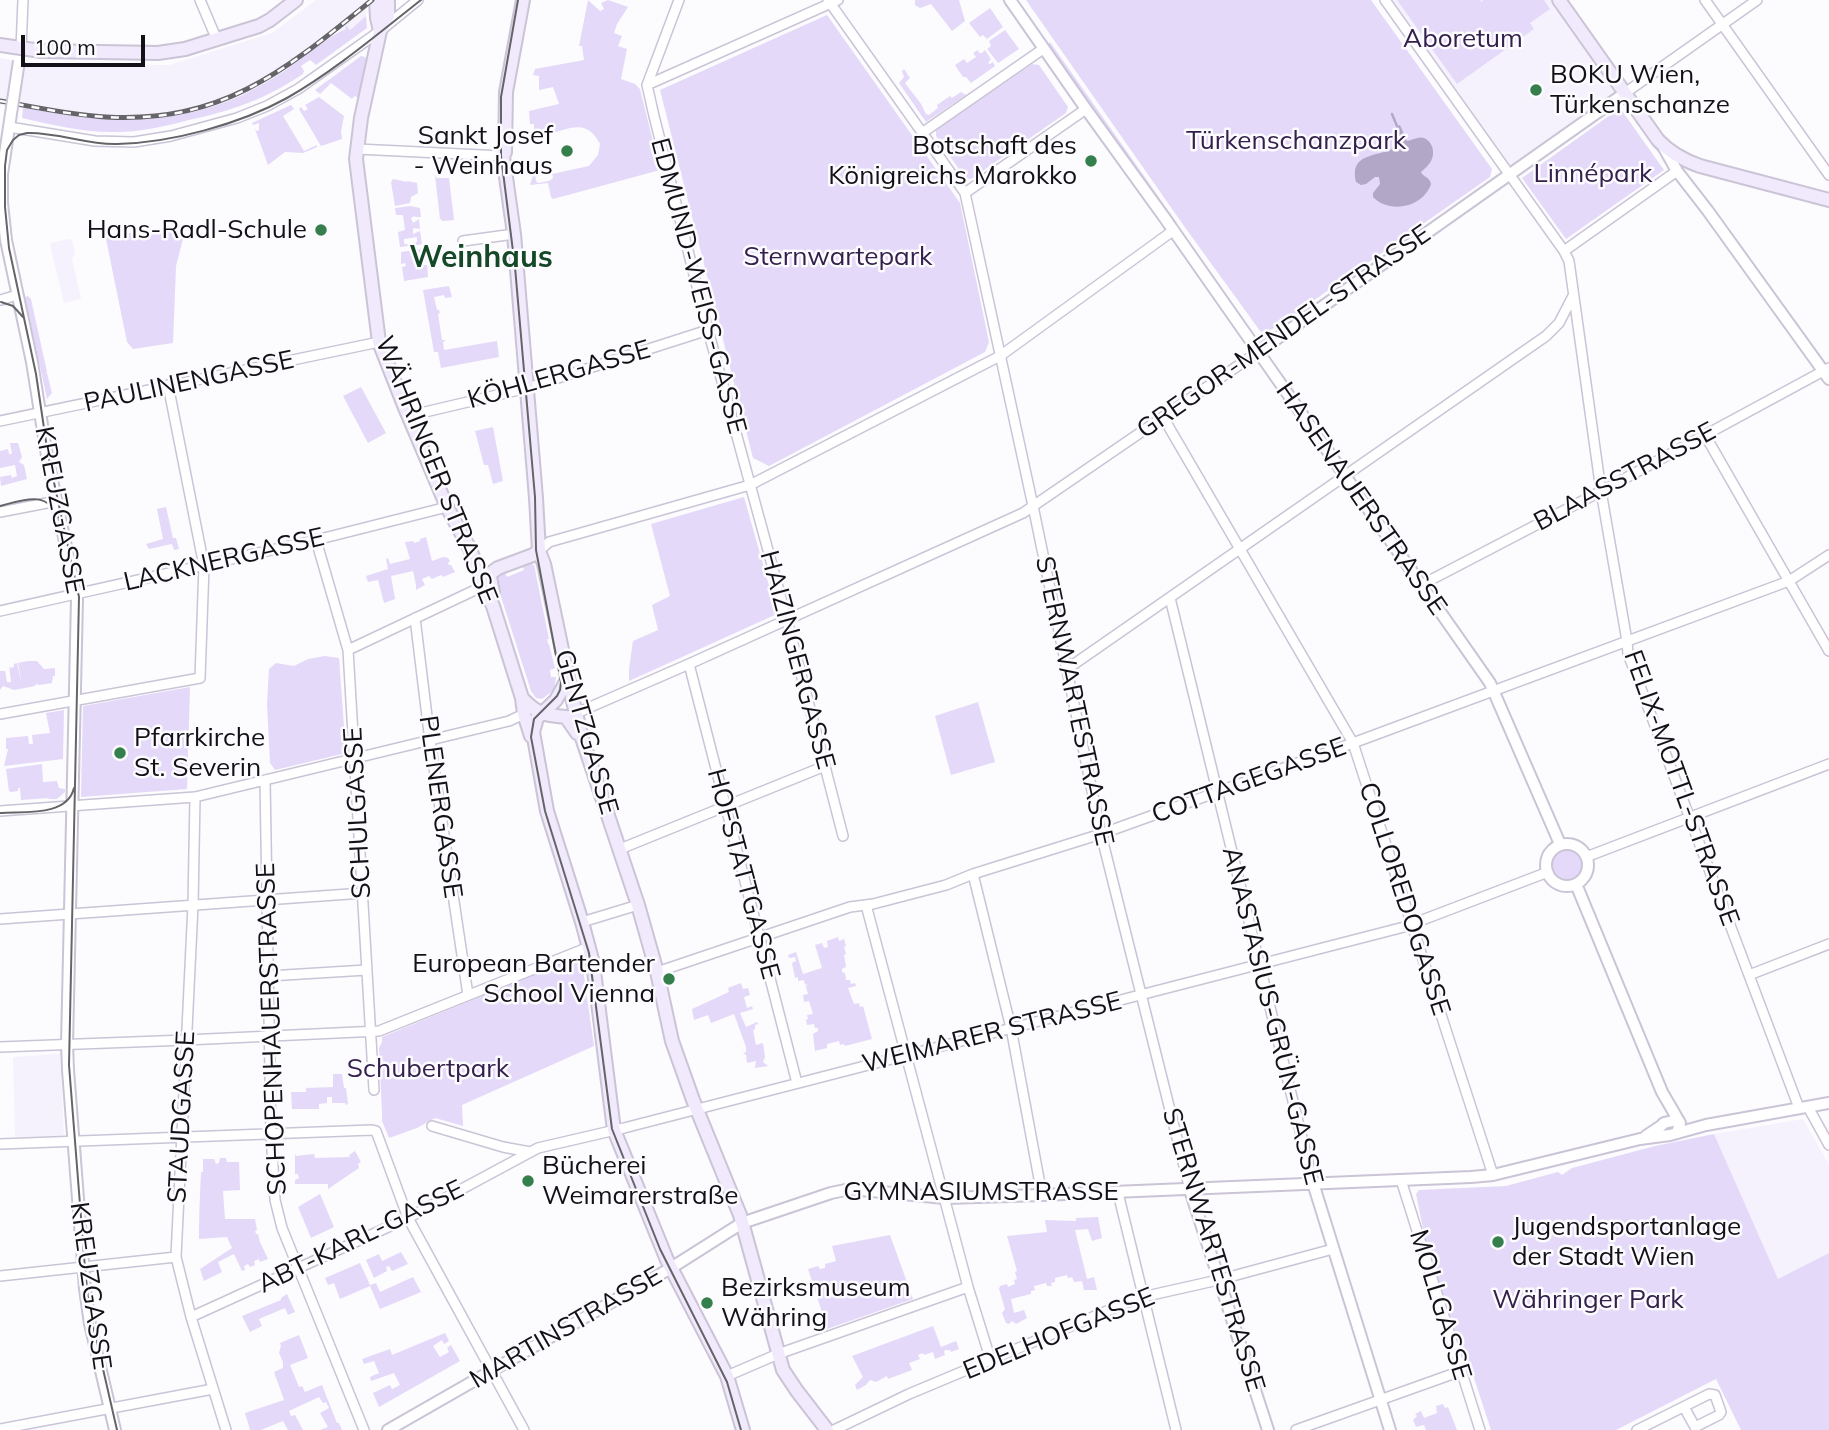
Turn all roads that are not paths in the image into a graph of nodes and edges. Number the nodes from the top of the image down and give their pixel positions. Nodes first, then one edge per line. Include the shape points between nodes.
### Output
1 (23, 0) edge
2 (200, 0) edge
3 (296, 0) edge
4 (376, 0) edge
5 (388, 0) edge
6 (418, 0) edge
7 (523, 0) edge
8 (680, 0) edge
9 (1010, 0) edge
10 (1385, 0) edge
11 (1559, 0) edge
12 (1705, 0) edge
13 (1757, 0) edge
14 (832, 1) edge
15 (1722, 24) junction
16 (380, 31) junction
17 (217, 40) junction
18 (0, 45) edge
19 (1043, 49) junction
20 (20, 55) junction
21 (647, 85) junction
22 (1625, 93) junction
23 (1086, 109) junction
24 (9, 127) junction
25 (922, 133) junction
26 (1658, 140) junction
27 (357, 149) junction
28 (503, 156) junction
29 (1677, 171) junction
30 (1509, 174) junction
31 (1829, 174) edge
32 (965, 193) junction
33 (1829, 201) edge
34 (1, 203) edge
35 (1174, 230) junction
36 (514, 234) junction
37 (463, 241) dead end
38 (1564, 251) junction
39 (1574, 294) junction
40 (17, 295) junction
41 (1, 300) edge
42 (708, 330) junction
43 (379, 342) junction
44 (1258, 352) junction
45 (1000, 356) junction
46 (1827, 373) edge
47 (168, 385) junction
48 (527, 388) junction
49 (40, 414) junction
50 (408, 416) junction
51 (1163, 417) junction
52 (0, 421) edge
53 (1705, 435) junction
54 (1344, 476) junction
55 (750, 485) junction
56 (1601, 491) junction
57 (57, 501) junction
58 (1033, 506) junction
59 (447, 507) junction
60 (0, 512) edge
61 (316, 540) junction
62 (1240, 549) junction
63 (539, 551) junction
64 (1829, 555) edge
65 (204, 566) junction
66 (1789, 580) junction
67 (483, 583) junction
68 (1421, 585) junction
69 (76, 594) junction
70 (1170, 598) junction
71 (493, 606) junction
72 (0, 611) edge
73 (415, 618) junction
74 (787, 620) junction
75 (1628, 641) junction
76 (348, 650) junction
77 (1829, 651) edge
78 (690, 664) junction
79 (1067, 669) junction
80 (568, 678) junction
81 (1495, 691) junction
82 (522, 698) junction
83 (75, 702) junction
84 (541, 713) junction
85 (0, 714) edge
86 (524, 714) junction
87 (571, 715) junction
88 (430, 741) junction
89 (1353, 743) junction
90 (534, 746) junction
91 (355, 759) junction
92 (1829, 764) edge
93 (825, 766) junction
94 (265, 780) junction
95 (1216, 792) junction
96 (195, 797) junction
97 (725, 806) junction
98 (72, 807) junction
99 (0, 811) edge
100 (1689, 818) junction
101 (1101, 834) junction
102 (843, 836) dead end
103 (1560, 844) junction
104 (620, 849) junction
105 (1586, 857) junction
106 (1548, 872) junction
107 (973, 874) junction
108 (1576, 884) junction
109 (363, 893) junction
110 (268, 900) junction
111 (193, 905) junction
112 (638, 905) junction
113 (866, 905) junction
114 (70, 913) junction
115 (0, 919) edge
116 (582, 922) junction
117 (1412, 924) junction
118 (760, 937) junction
119 (1829, 944) edge
120 (589, 947) junction
121 (1259, 964) junction
122 (366, 970) junction
123 (657, 972) junction
124 (1749, 975) junction
125 (269, 976) junction
126 (468, 995) junction
127 (1142, 995) junction
128 (1011, 1028) junction
129 (371, 1031) junction
130 (270, 1036) junction
131 (186, 1040) junction
132 (67, 1044) junction
133 (4, 1046) edge
134 (907, 1055) junction
135 (797, 1083) junction
136 (374, 1090) dead end
137 (1829, 1103) edge
138 (1804, 1107) junction
139 (697, 1109) junction
140 (432, 1126) dead end
141 (1671, 1127) junction
142 (614, 1130) junction
143 (271, 1133) junction
144 (181, 1138) junction
145 (73, 1142) junction
146 (0, 1144) edge
147 (1829, 1145) edge
148 (530, 1152) junction
149 (1493, 1175) junction
150 (1401, 1180) junction
151 (1313, 1183) junction
152 (1189, 1189) junction
153 (1118, 1193) junction
154 (1042, 1195) junction
155 (945, 1198) junction
156 (408, 1218) junction
157 (742, 1223) junction
158 (1333, 1249) junction
159 (176, 1257) junction
160 (82, 1268) junction
161 (299, 1268) junction
162 (671, 1268) junction
163 (0, 1276) edge
164 (1218, 1279) junction
165 (968, 1287) junction
166 (1143, 1297) junction
167 (191, 1317) junction
168 (778, 1354) junction
169 (990, 1361) junction
170 (492, 1371) junction
171 (1461, 1371) junction
172 (727, 1376) junction
173 (213, 1389) junction
174 (1381, 1399) junction
175 (1684, 1407) junction
176 (110, 1409) junction
177 (1695, 1428) edge
178 (0, 1429) edge
179 (115, 1430) edge
180 (226, 1430) edge
181 (364, 1430) edge
182 (388, 1430) edge
183 (524, 1430) edge
184 (743, 1430) edge
185 (827, 1430) edge
186 (834, 1430) edge
187 (1176, 1430) edge
188 (1268, 1430) edge
189 (1296, 1430) edge
190 (1390, 1430) edge
191 (1480, 1430) edge
192 (1637, 1430) edge

1 - 20 street
2 - 17 street
3 - 17 main road via 265,23
4 - 16 main road, WÄHRINGER STRASSE
5 - 16 main road, WÄHRINGER STRASSE via 388,16
6 - 16 street
7 - 28 main road, GENTZGASSE via 506,92
8 - 21 street
9 - 19 street, HASENAUERSTRASSE
10 - 30 street
11 - 22 main road
12 - 15 street
13 - 15 street, GREGOR-MENDEL-STRASSE
14 - 21 street
14 - 25 street, STERNWARTESTRASSE
15 - 22 street, GREGOR-MENDEL-STRASSE
15 - 31 street
16 - 24 street via 279,100 207,127 114,142
16 - 27 main road, WÄHRINGER STRASSE
17 - 20 main road via 163,53 48,51
18 - 20 main road
19 - 23 street, HASENAUERSTRASSE
19 - 25 street
20 - 24 street, KREUZGASSE, bridge
21 - 42 street, EDMUND-WEISS-GASSE
22 - 26 main road
22 - 30 street, GREGOR-MENDEL-STRASSE
23 - 32 street
23 - 35 street, HASENAUERSTRASSE
24 - 34 street, KREUZGASSE
25 - 32 street, STERNWARTESTRASSE
26 - 29 street
26 - 33 main road via 1674,155 1694,164
27 - 28 street
27 - 43 main road, WÄHRINGER STRASSE
28 - 36 main road, GENTZGASSE
29 - 38 street
29 - 46 street
30 - 38 street
30 - 44 street, GREGOR-MENDEL-STRASSE
32 - 45 street, STERNWARTESTRASSE
34 - 40 street, KREUZGASSE
35 - 44 street, HASENAUERSTRASSE
35 - 45 street
36 - 37 street
36 - 48 main road, GENTZGASSE
38 - 39 street, FELIX-MOTTL-STRASSE
39 - 54 street via 1559,323 1546,335
39 - 56 street, FELIX-MOTTL-STRASSE
40 - 41 street
40 - 49 street, KREUZGASSE
42 - 48 street, KÖHLERGASSE
42 - 55 street, EDMUND-WEISS-GASSE
43 - 47 street, PAULINENGASSE
43 - 50 main road, WÄHRINGER STRASSE
44 - 51 street, GREGOR-MENDEL-STRASSE
44 - 54 street, HASENAUERSTRASSE
45 - 55 street
45 - 58 street, STERNWARTESTRASSE
46 - 53 street, BLAASSTRASSE
47 - 49 street, PAULINENGASSE
47 - 65 street
48 - 50 street, KÖHLERGASSE
48 - 63 main road, GENTZGASSE
49 - 52 street, PAULINENGASSE
49 - 57 street, KREUZGASSE
50 - 59 main road, WÄHRINGER STRASSE
51 - 58 street, GREGOR-MENDEL-STRASSE
51 - 62 street, COLLOREDOGASSE
53 - 56 street, BLAASSTRASSE
53 - 66 street
54 - 62 street
54 - 68 street, HASENAUERSTRASSE
55 - 63 street via 549,542
55 - 74 street, HAIZINGERGASSE
56 - 68 street, BLAASSTRASSE
56 - 75 street, FELIX-MOTTL-STRASSE
57 - 60 street
57 - 69 street, KREUZGASSE
58 - 74 street, GREGOR-MENDEL-STRASSE
58 - 79 street, STERNWARTESTRASSE
59 - 61 street, LACKNERGASSE
59 - 67 main road, WÄHRINGER STRASSE
61 - 65 street, LACKNERGASSE
61 - 76 street, SCHULGASSE
62 - 70 street
62 - 89 street, COLLOREDOGASSE
63 - 71 main road via 491,573
63 - 80 main road, GENTZGASSE
64 - 66 street, COTTAGEGASSE
65 - 69 street, LACKNERGASSE
65 - 83 street via 200,678
66 - 75 street, COTTAGEGASSE
66 - 77 street
67 - 71 main road, WÄHRINGER STRASSE
67 - 73 street
68 - 81 street, HASENAUERSTRASSE
69 - 72 street, LACKNERGASSE
69 - 83 street, KREUZGASSE
70 - 79 street
70 - 95 street, ANASTASIUS-GRÜN-GASSE
71 - 82 main road, WÄHRINGER STRASSE
73 - 76 street
73 - 88 street, PLENERGASSE
74 - 78 street, GREGOR-MENDEL-STRASSE
74 - 93 street, HAIZINGERGASSE
75 - 81 street, COTTAGEGASSE
75 - 100 street, FELIX-MOTTL-STRASSE via 1628,654
76 - 91 street, SCHULGASSE
78 - 87 street, GREGOR-MENDEL-STRASSE
78 - 97 street, HOFSTATTGASSE
79 - 101 street, STERNWARTESTRASSE
80 - 84 main road via 556,700
80 - 87 main road, GENTZGASSE
81 - 89 street, COTTAGEGASSE
81 - 103 street, HASENAUERSTRASSE
82 - 84 main road
82 - 86 main road, WÄHRINGER STRASSE
83 - 85 street
83 - 98 street, KREUZGASSE
84 - 87 main road
84 - 90 main road, WÄHRINGER STRASSE via 533,728
86 - 88 street
86 - 90 main road, WÄHRINGER STRASSE
87 - 104 main road, GENTZGASSE
88 - 91 street
88 - 126 street, PLENERGASSE
89 - 95 street, COTTAGEGASSE
89 - 117 street, COLLOREDOGASSE
90 - 116 main road, WÄHRINGER STRASSE via 547,811
91 - 94 street
91 - 109 street, SCHULGASSE
92 - 100 street
93 - 97 street
93 - 102 street, HAIZINGERGASSE
94 - 96 street
94 - 110 street, SCHOPENHAUERSTRASSE
95 - 101 street, COTTAGEGASSE
95 - 121 street, ANASTASIUS-GRÜN-GASSE
96 - 98 street
96 - 111 street, STAUDGASSE
97 - 104 street
97 - 118 street, HOFSTATTGASSE
98 - 99 street
98 - 114 street, KREUZGASSE
100 - 105 street
100 - 124 street, FELIX-MOTTL-STRASSE
101 - 107 street, COTTAGEGASSE
101 - 127 street, STERNWARTESTRASSE
103 - 105 street via 1574,845
103 - 106 street via 1548,856
104 - 112 main road, GENTZGASSE
105 - 108 street via 1586,873
106 - 108 street via 1562,885
106 - 117 street, WEIMARER STRASSE
107 - 113 street, COTTAGEGASSE
107 - 128 street
108 - 141 street
109 - 110 street
109 - 122 street, SCHULGASSE
110 - 111 street
110 - 125 street, SCHOPENHAUERSTRASSE
111 - 114 street
111 - 131 street, STAUDGASSE
112 - 116 street
112 - 123 main road, GENTZGASSE
113 - 118 street, COTTAGEGASSE
113 - 134 street
114 - 115 street
114 - 132 street, KREUZGASSE
116 - 120 main road, WÄHRINGER STRASSE
117 - 121 street, WEIMARER STRASSE
117 - 149 street, COLLOREDOGASSE
118 - 123 street, COTTAGEGASSE
118 - 135 street, HOFSTATTGASSE
119 - 124 street
120 - 126 street
120 - 142 main road, WÄHRINGER STRASSE
121 - 127 street, WEIMARER STRASSE
121 - 151 street, ANASTASIUS-GRÜN-GASSE
122 - 125 street
122 - 129 street, SCHULGASSE
123 - 139 main road, GENTZGASSE via 672,1041
124 - 138 street, FELIX-MOTTL-STRASSE
125 - 130 street, SCHOPENHAUERSTRASSE
126 - 129 street
127 - 128 street, WEIMARER STRASSE
127 - 152 street, STERNWARTESTRASSE
128 - 134 street, WEIMARER STRASSE
128 - 154 street
129 - 130 street
129 - 136 street, SCHULGASSE
130 - 131 street
130 - 143 street, SCHOPENHAUERSTRASSE
131 - 132 street
131 - 144 street, STAUDGASSE
132 - 133 street
132 - 145 street, KREUZGASSE
134 - 135 street, WEIMARER STRASSE
134 - 155 street
135 - 139 street, WEIMARER STRASSE
137 - 138 street, GYMNASIUMSTRASSE
138 - 141 street, GYMNASIUMSTRASSE
138 - 147 street, FELIX-MOTTL-STRASSE
139 - 142 street, WEIMARER STRASSE
139 - 157 main road, GENTZGASSE
140 - 148 street, WEIMARER STRASSE
141 - 149 street, GYMNASIUMSTRASSE via 1640,1139
142 - 148 street, WEIMARER STRASSE
142 - 162 main road, WÄHRINGER STRASSE
143 - 144 street
143 - 156 street via 376,1131
143 - 161 street, SCHOPENHAUERSTRASSE via 275,1200
144 - 145 street
144 - 159 street, STAUDGASSE
145 - 146 street
145 - 160 street, KREUZGASSE
148 - 156 street, ABT-KARL-GASSE
149 - 150 street, GYMNASIUMSTRASSE
150 - 151 street, GYMNASIUMSTRASSE
150 - 171 street, MOLLGASSE
151 - 152 street, GYMNASIUMSTRASSE
151 - 158 street, ANASTASIUS-GRÜN-GASSE
152 - 153 street, GYMNASIUMSTRASSE
152 - 164 street, STERNWARTESTRASSE
153 - 154 street, GYMNASIUMSTRASSE
153 - 166 street
154 - 155 street, GYMNASIUMSTRASSE
155 - 157 street, GYMNASIUMSTRASSE via 850,1189
155 - 165 street
156 - 161 street, ABT-KARL-GASSE
156 - 170 street
157 - 162 street, MARTINSTRASSE
157 - 168 main road, GENTZGASSE
158 - 164 street, EDELHOFGASSE
158 - 174 street, ANASTASIUS-GRÜN-GASSE
159 - 160 street
159 - 167 street, STAUDGASSE
160 - 163 street
160 - 176 street, KREUZGASSE
161 - 167 street, ABT-KARL-GASSE
161 - 181 street, SCHOPENHAUERSTRASSE
162 - 170 street, MARTINSTRASSE
162 - 172 main road, WÄHRINGER STRASSE
164 - 166 street, EDELHOFGASSE
164 - 188 street, STERNWARTESTRASSE
165 - 168 street
165 - 169 street
166 - 169 street, EDELHOFGASSE
166 - 187 street
167 - 173 street, STAUDGASSE
168 - 172 street
168 - 185 main road, GENTZGASSE via 783,1370
169 - 186 street, EDELHOFGASSE
170 - 182 street, MARTINSTRASSE
170 - 183 street
171 - 174 street
171 - 191 street, MOLLGASSE
172 - 184 main road, WÄHRINGER STRASSE
173 - 176 street
173 - 180 street, STAUDGASSE
174 - 189 street
174 - 190 street, ANASTASIUS-GRÜN-GASSE
175 - 177 street
175 - 177 street via 1715,1395 1721,1414
175 - 192 street
176 - 178 street
176 - 179 street, KREUZGASSE

